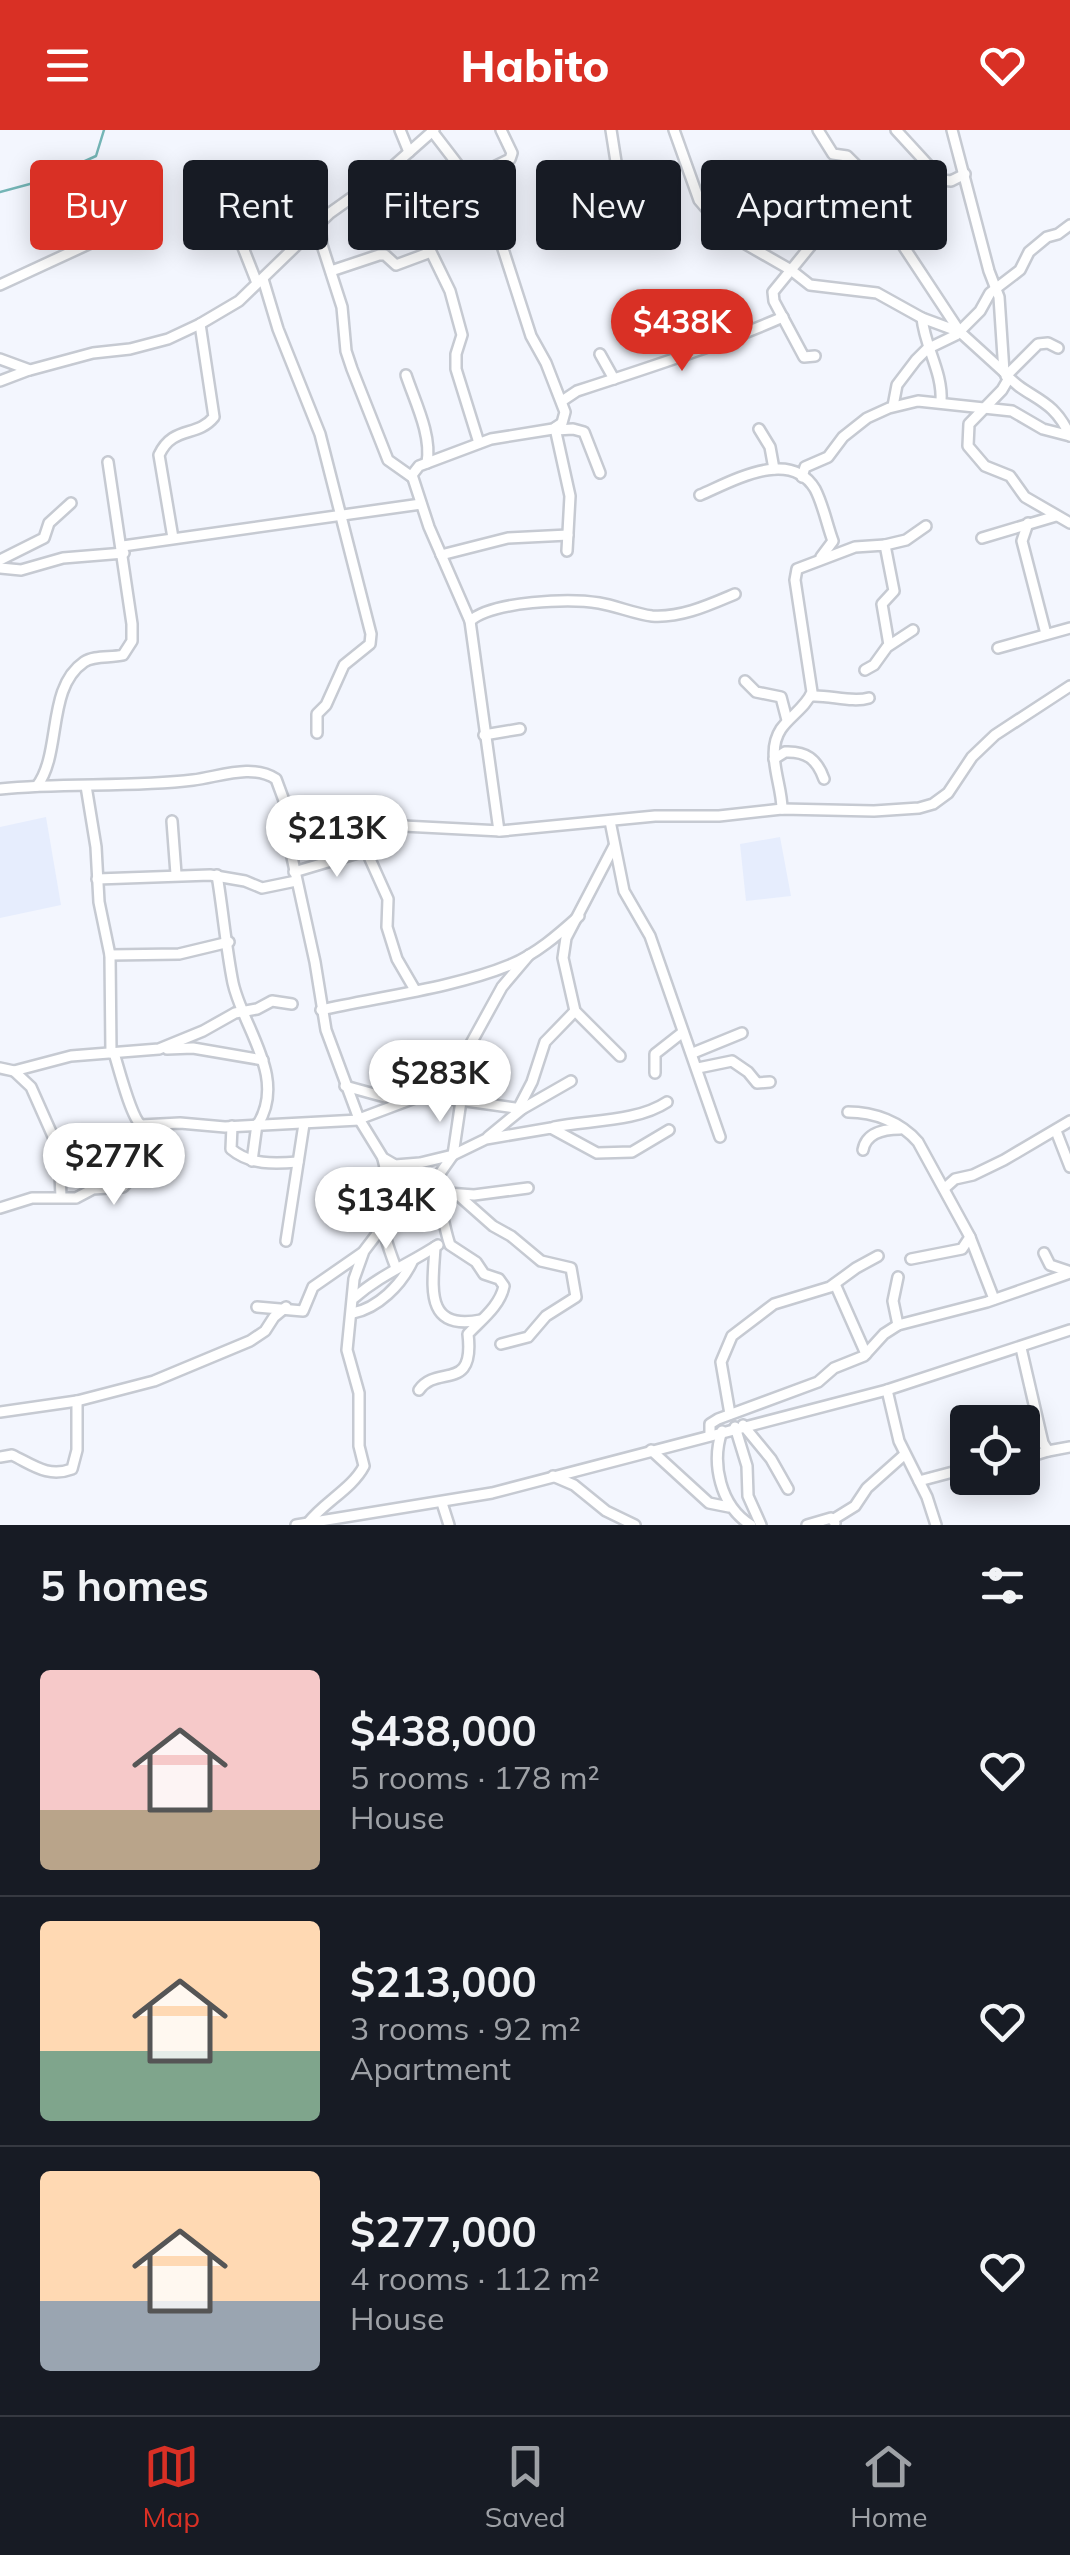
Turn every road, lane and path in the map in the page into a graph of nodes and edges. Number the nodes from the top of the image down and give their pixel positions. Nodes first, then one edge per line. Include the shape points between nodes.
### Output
1 (400, 130) edge
2 (501, 130) edge
3 (611, 130) edge
4 (674, 130) edge
5 (818, 130) edge
6 (896, 130) edge
7 (433, 131) edge
8 (955, 132) edge
9 (408, 152) junction
10 (455, 160) edge
11 (508, 160) edge
12 (616, 160) edge
13 (851, 160) edge
14 (964, 174) junction
15 (328, 217) edge
16 (1070, 225) edge
17 (75, 250) edge
18 (244, 250) edge
19 (292, 250) edge
20 (326, 250) edge
21 (503, 250) edge
22 (806, 250) edge
23 (906, 250) edge
24 (790, 270) junction
25 (330, 271) junction
26 (260, 281) junction
27 (0, 285) edge
28 (997, 290) junction
29 (783, 317) junction
30 (922, 318) junction
31 (200, 324) junction
32 (960, 332) junction
33 (1058, 348) dead end
34 (928, 349) junction
35 (600, 354) dead end
36 (815, 356) dead end
37 (0, 358) edge
38 (29, 370) junction
39 (406, 375) dead end
40 (1007, 375) junction
41 (614, 379) junction
42 (0, 380) edge
43 (562, 401) junction
44 (942, 402) junction
45 (892, 406) junction
46 (984, 406) junction
47 (556, 429) junction
48 (759, 429) dead end
49 (1070, 436) edge
50 (479, 443) junction
51 (108, 462) dead end
52 (427, 463) junction
53 (774, 469) junction
54 (600, 473) dead end
55 (412, 477) junction
56 (802, 477) junction
57 (700, 496) dead end
58 (71, 504) dead end
59 (422, 504) junction
60 (342, 514) junction
61 (1056, 516) junction
62 (1028, 523) junction
63 (1070, 523) edge
64 (926, 526) dead end
65 (568, 535) junction
66 (173, 538) junction
67 (982, 538) dead end
68 (886, 545) junction
69 (123, 550) junction
70 (567, 551) dead end
71 (441, 555) junction
72 (819, 559) junction
73 (0, 560) edge
74 (0, 568) edge
75 (735, 594) dead end
76 (470, 620) junction
77 (1070, 628) edge
78 (913, 630) dead end
79 (1046, 634) junction
80 (889, 645) junction
81 (998, 648) dead end
82 (864, 670) dead end
83 (745, 681) dead end
84 (1070, 686) edge
85 (812, 696) junction
86 (869, 698) dead end
87 (787, 720) junction
88 (520, 729) dead end
89 (317, 733) dead end
90 (484, 735) junction
91 (774, 759) junction
92 (824, 779) dead end
93 (37, 786) junction
94 (86, 786) junction
95 (0, 789) edge
96 (782, 810) junction
97 (289, 811) junction
98 (610, 821) junction
99 (172, 822) dead end
100 (364, 824) junction
101 (498, 831) junction
102 (614, 846) junction
103 (368, 850) junction
104 (176, 874) junction
105 (217, 875) junction
106 (295, 876) junction
107 (97, 879) junction
108 (579, 916) junction
109 (229, 942) junction
110 (531, 953) junction
111 (110, 955) junction
112 (415, 990) junction
113 (292, 1004) dead end
114 (322, 1010) junction
115 (575, 1011) junction
116 (244, 1012) junction
117 (683, 1032) junction
118 (742, 1034) dead end
119 (469, 1046) junction
120 (159, 1049) junction
121 (113, 1053) junction
122 (693, 1053) junction
123 (620, 1056) dead end
124 (263, 1060) junction
125 (0, 1068) edge
126 (698, 1068) junction
127 (14, 1071) junction
128 (655, 1073) dead end
129 (571, 1081) dead end
130 (770, 1082) dead end
131 (345, 1086) junction
132 (422, 1095) junction
133 (409, 1098) junction
134 (463, 1100) junction
135 (667, 1102) dead end
136 (520, 1109) junction
137 (848, 1112) dead end
138 (359, 1119) junction
139 (1070, 1121) edge
140 (138, 1124) junction
141 (258, 1124) junction
142 (304, 1124) junction
143 (232, 1126) junction
144 (552, 1128) junction
145 (903, 1128) junction
146 (669, 1130) dead end
147 (1056, 1131) junction
148 (720, 1137) dead end
149 (486, 1139) junction
150 (863, 1150) dead end
151 (453, 1155) junction
152 (252, 1161) junction
153 (386, 1161) junction
154 (298, 1162) junction
155 (1070, 1166) edge
156 (528, 1188) dead end
157 (946, 1188) junction
158 (434, 1193) junction
159 (458, 1195) junction
160 (61, 1197) junction
161 (0, 1208) edge
162 (383, 1226) junction
163 (447, 1236) junction
164 (970, 1236) junction
165 (286, 1241) dead end
166 (436, 1247) junction
167 (364, 1251) junction
168 (1044, 1253) dead end
169 (878, 1256) dead end
170 (911, 1258) dead end
171 (412, 1262) junction
172 (396, 1268) junction
173 (1070, 1272) edge
174 (898, 1277) dead end
175 (835, 1284) junction
176 (354, 1298) junction
177 (994, 1299) junction
178 (256, 1307) dead end
179 (286, 1308) junction
180 (353, 1313) junction
181 (482, 1320) junction
182 (898, 1325) junction
183 (1070, 1330) edge
184 (501, 1344) dead end
185 (1021, 1348) junction
186 (866, 1354) junction
187 (419, 1390) dead end
188 (886, 1390) junction
189 (77, 1400) junction
190 (0, 1412) edge
191 (730, 1414) junction
192 (739, 1426) junction
193 (722, 1430) junction
194 (710, 1434) junction
195 (1070, 1448) edge
196 (651, 1450) junction
197 (1048, 1451) junction
198 (1040, 1453) edge
199 (904, 1454) junction
200 (0, 1457) edge
201 (950, 1473) edge
202 (553, 1476) junction
203 (919, 1482) junction
204 (788, 1489) dead end
205 (442, 1503) junction
206 (729, 1507) junction
207 (740, 1521) edge
208 (834, 1522) edge
209 (308, 1523) edge
210 (296, 1525) edge
211 (449, 1525) edge
212 (635, 1525) edge
213 (751, 1525) edge
214 (762, 1525) edge
215 (807, 1525) edge
216 (936, 1525) edge

1 - 9 street
2 - 11 street via 512,152
3 - 12 street
4 - 24 street via 707,213 728,234
5 - 13 street via 833,154
6 - 14 street via 942,180
7 - 9 street
7 - 10 street
8 - 14 street
9 - 15 street
14 - 28 street
16 - 28 street via 1047,236
17 - 27 street
18 - 26 street
19 - 26 street
20 - 25 street
21 - 43 street via 530,336
22 - 24 street
23 - 32 street
24 - 29 street via 774,292
24 - 30 street via 819,288 877,293
25 - 50 street via 386,255 400,264 431,252 462,335 456,369
25 - 55 street via 346,351 373,426 388,460
26 - 31 street
26 - 60 street via 320,434
28 - 32 street
28 - 40 street
29 - 36 street via 804,358
29 - 41 street
30 - 32 street
30 - 34 street
31 - 38 street via 168,339
31 - 66 street via 214,417 172,436 159,455
32 - 34 street
32 - 40 street
33 - 40 street via 1038,344
34 - 44 street via 942,380
34 - 45 street via 897,385
35 - 41 street
37 - 38 street
38 - 42 street
39 - 52 street
40 - 46 street
40 - 49 street via 1048,403
41 - 43 street
43 - 47 street via 564,418
44 - 45 street
44 - 46 street
45 - 56 street via 861,422
46 - 49 street
46 - 61 street via 966,432 970,452
47 - 50 street
47 - 54 street via 584,432
47 - 65 street via 570,496
48 - 53 street
50 - 52 street
51 - 69 street
52 - 55 street
53 - 56 street
53 - 57 street
55 - 59 street
56 - 72 street via 817,493 832,536
58 - 73 street via 49,523 44,538
59 - 60 street
59 - 71 street
60 - 66 street
60 - 89 street via 371,640 344,665 317,714
61 - 62 street
61 - 63 street
62 - 67 street
62 - 79 street via 1022,542
64 - 68 street
65 - 70 street
65 - 71 street via 508,538
66 - 69 street
68 - 72 street
68 - 80 street via 894,585 882,604
69 - 74 street via 21,570
69 - 93 street via 130,647 122,656 90,659 78,668 62,697 50,761
71 - 76 street
72 - 85 street via 795,574
75 - 76 street via 673,614 652,616 594,602 535,603
76 - 90 street
77 - 79 street
78 - 80 street
79 - 81 street
80 - 82 street
83 - 87 street via 756,692 781,697
84 - 96 street via 984,744 933,804
85 - 86 street
85 - 87 street
87 - 91 street via 775,740
88 - 90 street
90 - 101 street
91 - 92 street via 785,752 805,754
91 - 96 street
93 - 94 street
93 - 95 street
94 - 97 street via 264,773 276,780
94 - 107 street
96 - 98 street
97 - 100 street
97 - 106 street
98 - 101 street
98 - 102 street
99 - 104 street
100 - 101 street
100 - 103 street
102 - 108 street
102 - 117 street via 624,892 650,936
103 - 106 street
103 - 112 street via 388,899 387,927 397,959
104 - 105 street
104 - 107 street
105 - 106 street via 262,888
105 - 109 street
106 - 114 street
107 - 111 street
108 - 110 street
108 - 115 street via 563,958
109 - 111 street via 179,954
109 - 116 street
110 - 112 street via 510,965
110 - 119 street via 502,987
111 - 121 street
112 - 114 street
113 - 116 street via 272,1001
114 - 131 street
115 - 123 street
115 - 136 street via 546,1042
116 - 120 street
116 - 124 street
117 - 122 street
117 - 128 street via 655,1054
118 - 122 street
119 - 132 street
119 - 134 street
120 - 121 street
120 - 124 street
121 - 127 street
121 - 140 street
122 - 126 street
124 - 141 street via 267,1104
125 - 127 street
126 - 130 street via 732,1061 756,1083
126 - 148 street
127 - 160 street via 31,1087 58,1150
129 - 136 street
131 - 133 street
131 - 138 street
132 - 133 street
132 - 134 street
133 - 138 street
134 - 136 street
134 - 151 street
135 - 144 street via 614,1120
136 - 149 street
137 - 145 street
138 - 142 street
138 - 153 street
139 - 147 street
140 - 143 street
140 - 160 street via 127,1184
141 - 142 street
141 - 143 street
141 - 152 street
142 - 154 street
143 - 152 street via 232,1149
144 - 146 street via 605,1154 638,1150
144 - 149 street
145 - 150 street via 880,1132
145 - 157 street
147 - 155 street
147 - 157 street
149 - 151 street
151 - 153 street via 407,1165
151 - 158 street
152 - 154 street
153 - 158 street
153 - 162 street
154 - 165 street
156 - 159 street
157 - 164 street
158 - 159 street
158 - 163 street
159 - 184 street via 540,1261 571,1268 576,1297 528,1337
160 - 161 street
162 - 167 street
162 - 172 street
163 - 166 street
163 - 181 street via 455,1250 502,1282 502,1293
164 - 170 street via 962,1249
164 - 177 street
166 - 171 street
166 - 181 street via 430,1284 441,1312 455,1322
167 - 176 street
167 - 179 street via 313,1287 303,1311
168 - 173 street via 1050,1265
169 - 175 street
171 - 172 street
171 - 180 street via 372,1307
172 - 176 street
173 - 177 street
174 - 182 street
175 - 186 street
175 - 191 street via 774,1304 732,1336 721,1362
176 - 180 street
177 - 182 street
178 - 179 street
179 - 189 street via 265,1330 231,1349 135,1387
180 - 209 street via 347,1350 358,1386 364,1466
181 - 187 street via 468,1334 463,1368
182 - 186 street
183 - 185 street
185 - 188 street
185 - 197 street
186 - 191 street via 812,1385
188 - 192 street
188 - 199 street
189 - 190 street
189 - 200 street via 72,1469 55,1474 12,1455
191 - 194 street via 710,1423
192 - 193 street
192 - 204 street
192 - 214 street via 748,1496
193 - 194 street
193 - 206 street via 715,1450
194 - 196 street
195 - 197 street
196 - 202 street
196 - 206 street via 709,1504
197 - 198 street
199 - 203 street
199 - 208 street
201 - 203 street
202 - 205 street
202 - 212 street
203 - 216 street
205 - 209 street
205 - 211 street
206 - 207 street
207 - 213 street
208 - 215 street
209 - 210 street

